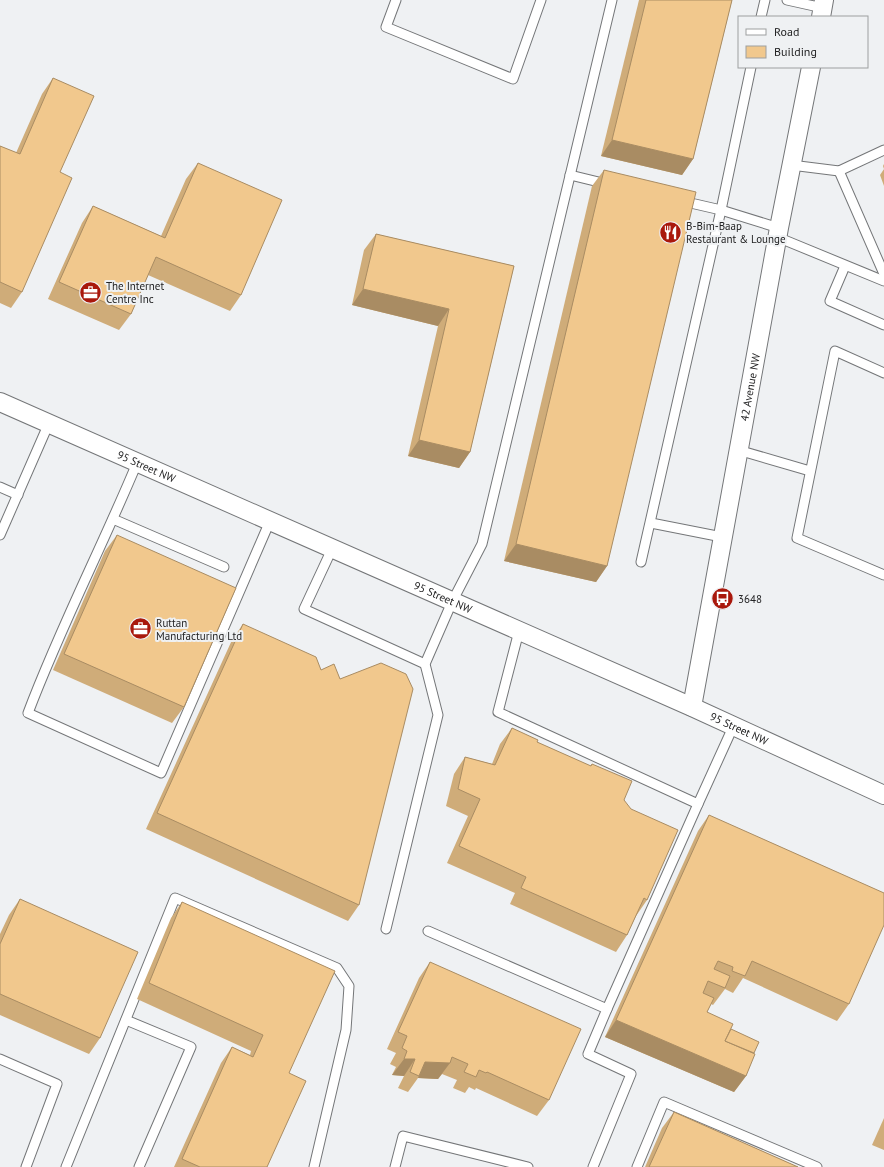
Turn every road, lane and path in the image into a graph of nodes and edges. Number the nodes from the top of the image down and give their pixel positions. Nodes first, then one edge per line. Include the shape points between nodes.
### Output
1 (396, 0) edge
2 (541, 0) edge
3 (612, 0) edge
4 (765, 0) edge
5 (787, 0) edge
6 (823, 8) edge
7 (761, 16) edge
8 (751, 68) edge
9 (811, 68) edge
10 (884, 150) edge
11 (791, 165) junction
12 (839, 171) junction
13 (570, 175) junction
14 (616, 186) edge
15 (676, 200) edge
16 (721, 210) junction
17 (778, 232) junction
18 (845, 266) junction
19 (884, 274) edge
20 (884, 281) edge
21 (884, 325) edge
22 (884, 373) edge
23 (0, 402) edge
24 (48, 423) junction
25 (738, 450) junction
26 (138, 463) junction
27 (810, 470) junction
28 (0, 487) edge
29 (18, 495) junction
30 (113, 519) junction
31 (270, 521) junction
32 (650, 523) junction
33 (0, 535) edge
34 (722, 537) junction
35 (332, 549) junction
36 (641, 562) dead end
37 (224, 567) dead end
38 (884, 575) edge
39 (452, 602) junction
40 (519, 631) junction
41 (425, 664) junction
42 (692, 707) junction
43 (733, 727) junction
44 (884, 795) edge
45 (698, 804) junction
46 (386, 929) dead end
47 (428, 931) dead end
48 (607, 1009) junction
49 (126, 1020) junction
50 (0, 1059) edge
51 (26, 1167) edge
52 (66, 1167) edge
53 (139, 1167) edge
54 (314, 1167) edge
55 (395, 1167) edge
56 (528, 1167) edge
57 (593, 1167) edge
58 (637, 1167) edge
59 (818, 1167) edge

1 - 2 lane via 386,27 512,79
3 - 13 lane
4 - 7 lane
5 - 6 lane
8 - 16 lane
9 - 11 street, 42 Avenue NW
10 - 12 lane
11 - 12 lane
11 - 17 street, 42 Avenue NW
12 - 19 lane
13 - 14 lane
13 - 39 lane via 482,544
15 - 16 lane
16 - 17 lane
16 - 32 lane
17 - 18 lane
17 - 25 street, 42 Avenue NW
18 - 20 lane
18 - 21 lane via 830,301
22 - 27 lane via 835,351
23 - 24 street, 95 Street NW
24 - 26 street, 95 Street NW
24 - 29 lane
25 - 27 lane
25 - 34 street, 42 Avenue NW
26 - 30 lane
26 - 31 street, 95 Street NW
27 - 38 lane via 797,538
28 - 29 lane
29 - 33 lane
30 - 31 lane via 47,663 28,713 161,772
30 - 37 lane
31 - 35 street, 95 Street NW
32 - 34 lane
32 - 36 lane
34 - 42 street, 42 Avenue NW
35 - 39 street, 95 Street NW
35 - 41 lane via 304,610
39 - 40 street, 95 Street NW
39 - 41 lane
40 - 42 street, 95 Street NW
40 - 45 lane via 498,712
41 - 46 lane via 438,715
42 - 43 street, 95 Street NW
43 - 44 street, 95 Street NW
43 - 45 lane
45 - 48 lane
47 - 48 lane
48 - 57 lane via 588,1054 631,1074
49 - 52 lane
49 - 53 lane via 192,1047
49 - 54 lane via 175,898 337,968 349,986 346,1030
50 - 51 lane via 57,1084
55 - 56 lane via 402,1136
58 - 59 lane via 664,1102

